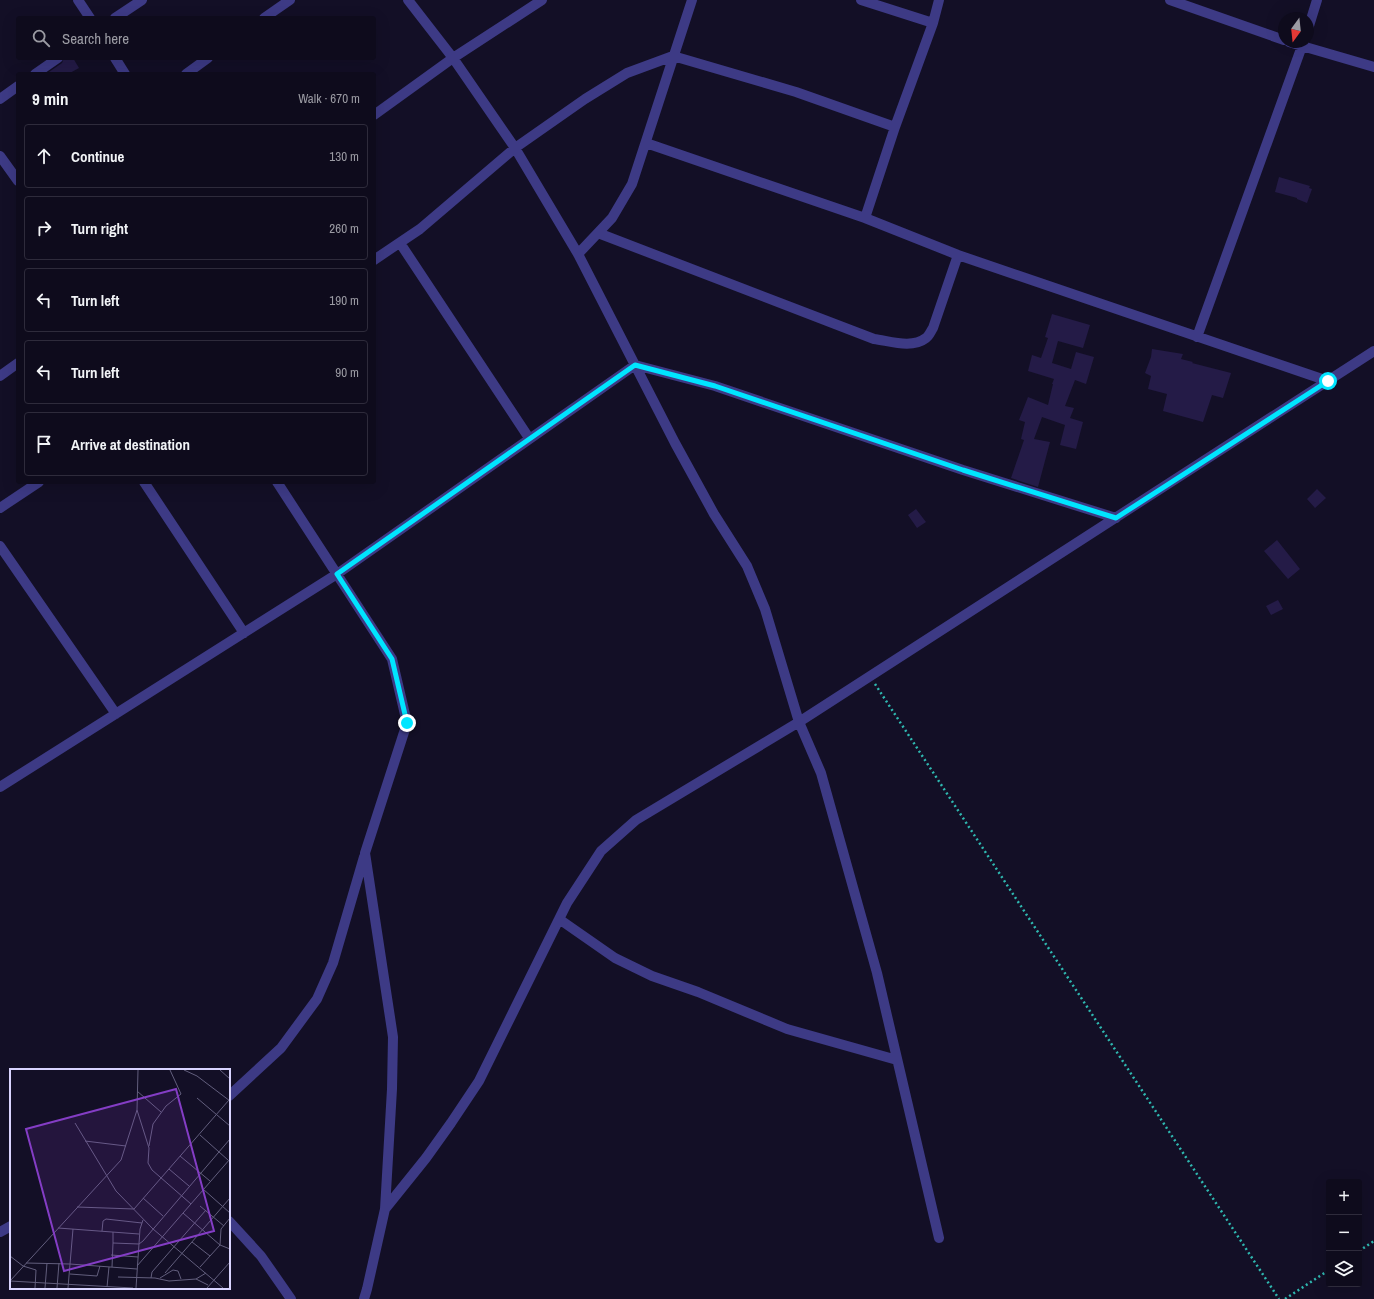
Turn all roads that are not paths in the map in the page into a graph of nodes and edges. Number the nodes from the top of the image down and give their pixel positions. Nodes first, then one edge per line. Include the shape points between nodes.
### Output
1 (78, 0) edge
2 (142, 0) edge
3 (290, 0) edge
4 (408, 0) edge
5 (542, 0) edge
6 (692, 0) edge
7 (861, 0) edge
8 (939, 0) edge
9 (1170, 0) edge
10 (1317, 0) edge
11 (1313, 12) edge
12 (89, 16) edge
13 (118, 16) edge
14 (267, 16) edge
15 (933, 23) junction
16 (1278, 38) edge
17 (1302, 48) edge
18 (1314, 48) edge
19 (673, 56) junction
20 (453, 58) junction
21 (55, 60) edge
22 (116, 60) edge
23 (205, 60) edge
24 (1374, 67) edge
25 (38, 72) edge
26 (124, 72) edge
27 (189, 72) edge
28 (16, 87) edge
29 (0, 99) edge
30 (376, 114) edge
31 (895, 127) junction
32 (646, 143) junction
33 (515, 148) junction
34 (0, 156) edge
35 (16, 178) edge
36 (865, 218) junction
37 (598, 233) junction
38 (400, 242) junction
39 (578, 254) junction
40 (958, 255) junction
41 (376, 259) edge
42 (1196, 337) junction
43 (1374, 352) edge
44 (16, 364) edge
45 (635, 365) junction
46 (0, 376) edge
47 (1328, 381) junction
48 (529, 438) junction
49 (36, 484) edge
50 (145, 484) edge
51 (278, 484) edge
52 (0, 508) edge
53 (1116, 518) junction
54 (0, 546) edge
55 (337, 574) junction
56 (244, 633) junction
57 (116, 714) junction
58 (799, 722) junction
59 (0, 787) edge
60 (365, 853) junction
61 (559, 919) junction
62 (897, 1060) junction
63 (230, 1095) edge
64 (385, 1209) junction
65 (230, 1222) edge
66 (10, 1227) edge
67 (0, 1232) edge
68 (939, 1238) dead end
69 (291, 1299) edge
70 (364, 1299) edge

1 - 12 street
2 - 13 street
3 - 14 street
4 - 20 street
5 - 20 street
6 - 19 street
7 - 15 street
8 - 15 street
9 - 16 street
10 - 11 street
15 - 31 street
17 - 42 street
18 - 24 street
19 - 31 street via 796,92
19 - 32 street
19 - 33 street via 627,73
20 - 30 street
20 - 33 street
21 - 25 street
22 - 26 street
23 - 27 street
28 - 29 street
31 - 36 street
32 - 36 street
32 - 37 street via 632,184 612,218
33 - 38 street via 420,229
33 - 39 street
34 - 35 street
36 - 40 street
37 - 39 street
37 - 40 street via 874,339 916,344 926,338 933,328
38 - 41 street
38 - 48 street
39 - 45 street
40 - 42 street
42 - 47 street
43 - 47 street
44 - 46 street
45 - 48 street
45 - 53 street via 715,386 963,470
45 - 58 street via 714,514 747,566 765,610
47 - 53 street
48 - 55 street
49 - 52 street
50 - 56 street
51 - 55 street
53 - 58 street
54 - 57 street
55 - 56 street
55 - 60 street via 392,659 407,723
56 - 57 street
57 - 59 street
58 - 61 street via 636,820 601,852
58 - 62 street via 821,773 877,973
60 - 63 street via 333,963 317,999 281,1048
60 - 64 street via 392,1037 392,1089
61 - 62 street via 615,958 652,976 787,1029
61 - 64 street via 479,1081 447,1129
62 - 68 street
64 - 70 street
65 - 69 street via 260,1256
66 - 67 street

